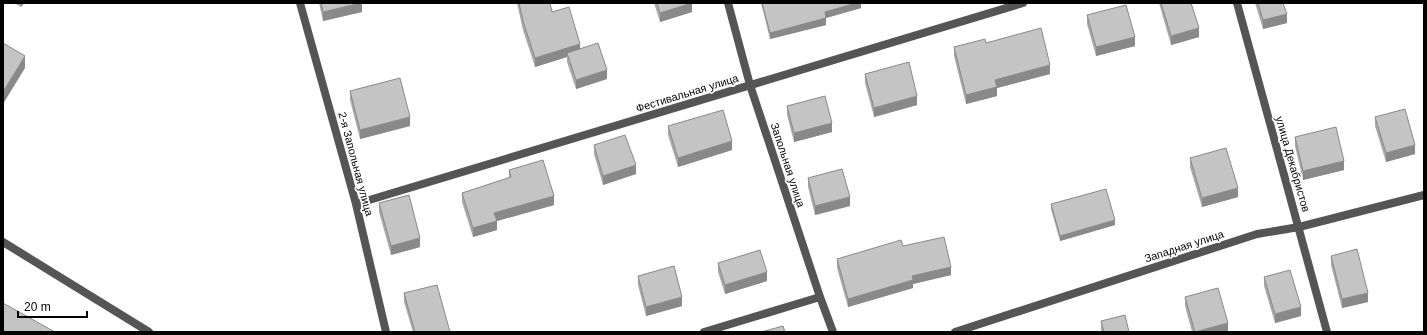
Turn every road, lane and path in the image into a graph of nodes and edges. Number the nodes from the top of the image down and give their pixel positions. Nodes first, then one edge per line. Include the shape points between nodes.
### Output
1 (300, 3) edge
2 (728, 3) edge
3 (1023, 3) edge
4 (1237, 3) edge
5 (750, 85) junction
6 (1424, 195) edge
7 (356, 204) junction
8 (1299, 227) junction
9 (3, 242) edge
10 (820, 297) junction
11 (149, 332) edge
12 (386, 332) edge
13 (704, 332) edge
14 (833, 332) edge
15 (955, 332) edge
16 (1327, 332) edge

1 - 7 street, 2-я Запольная улица
2 - 5 street, Запольная улица
3 - 5 street, Фестивальная улица
4 - 8 street, улица Декабристов
5 - 7 street, Фестивальная улица
5 - 10 street, Запольная улица
6 - 8 street, Западная улица
7 - 12 street, 2-я Запольная улица
8 - 15 street, Западная улица via 1257,234
8 - 16 street, улица Декабристов
9 - 11 street
10 - 13 street
10 - 14 street, Запольная улица

